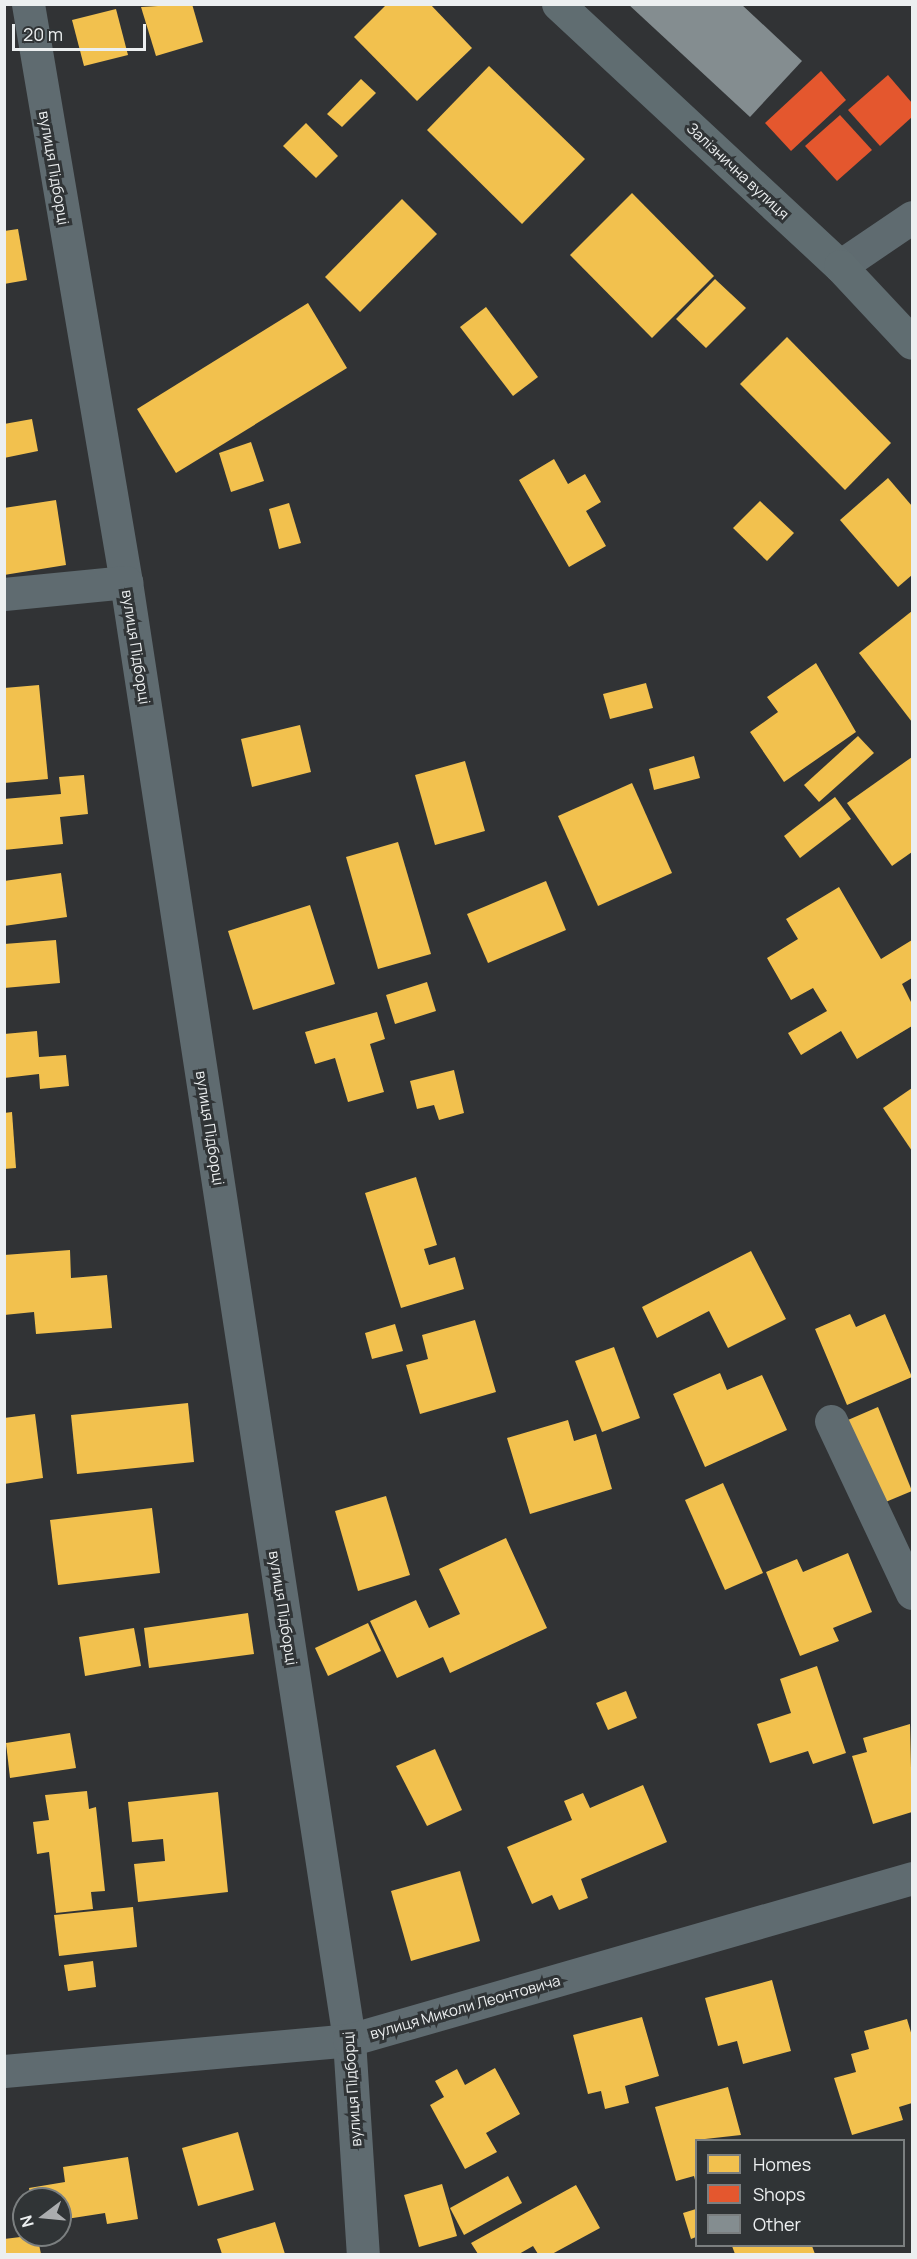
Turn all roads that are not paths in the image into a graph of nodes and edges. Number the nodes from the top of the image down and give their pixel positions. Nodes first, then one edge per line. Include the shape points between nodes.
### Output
1 (28, 4) edge
2 (558, 4) edge
3 (18, 42) edge
4 (912, 217) edge
5 (840, 266) junction
6 (912, 343) edge
7 (126, 582) junction
8 (4, 594) edge
9 (831, 1421) dead end
10 (912, 1593) edge
11 (912, 1878) edge
12 (349, 2040) junction
13 (4, 2071) edge
14 (363, 2254) edge

1 - 3 street, вулиця Підборці
2 - 5 main road, Залізнична вулиця
3 - 7 street, вулиця Підборці
4 - 5 street
5 - 6 main road, Залізнична вулиця
7 - 8 street
7 - 12 street, вулиця Підборці
9 - 10 street
11 - 12 street, вулиця Миколи Леонтовича
12 - 13 street, вулиця Миколи Леонтовича
12 - 14 street, вулиця Підборці

